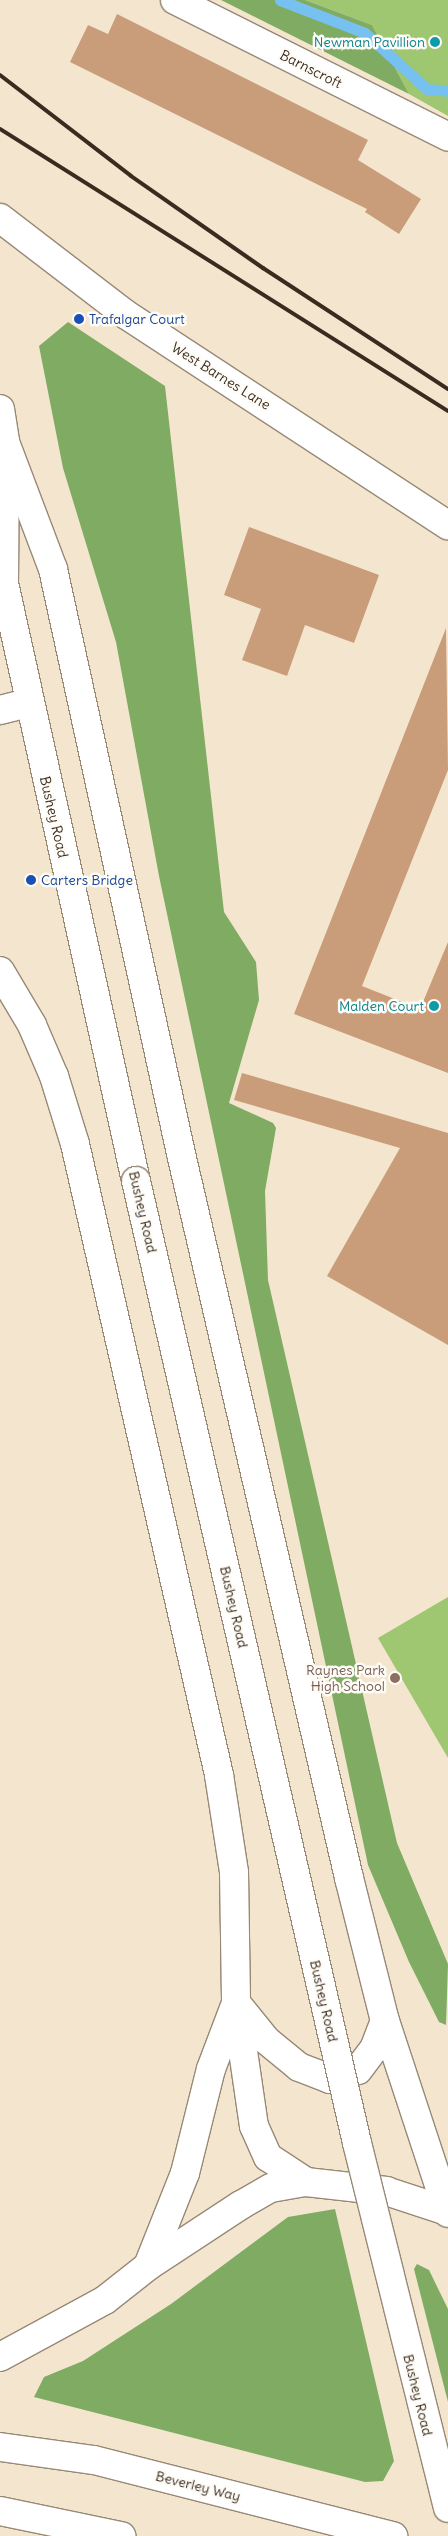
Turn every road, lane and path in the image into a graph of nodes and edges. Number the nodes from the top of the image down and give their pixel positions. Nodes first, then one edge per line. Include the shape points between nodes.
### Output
1 (175, 0) edge
2 (448, 137) edge
3 (0, 218) edge
4 (0, 410) edge
5 (5, 442) junction
6 (448, 526) edge
7 (28, 703) junction
8 (0, 710) edge
9 (0, 971) edge
10 (236, 2003) junction
11 (385, 2021) junction
12 (306, 2182) junction
13 (447, 2212) edge
14 (148, 2266) junction
15 (0, 2357) edge
16 (0, 2447) edge
17 (448, 2508) edge
18 (0, 2511) edge
19 (121, 2536) edge
20 (393, 2536) edge

1 - 2 main road, Barnscroft
3 - 6 main road, West Barnes Lane via 125,314
4 - 5 main road, Bushey Road
5 - 7 main road, Bushey Road via 4,583
5 - 11 main road, Bushey Road via 53,569 182,1158
7 - 8 main road
7 - 17 main road, Bushey Road, bridge via 359,2152
9 - 10 main road via 32,1025 54,1076 117,1327 219,1775 234,1872
10 - 11 main road via 266,2040 299,2068 330,2079 358,2070 374,2049
10 - 12 main road via 261,2145 280,2168
10 - 14 main road via 211,2069 185,2173
11 - 13 main road, Bushey Road
12 - 13 main road via 386,2191
12 - 14 main road via 271,2188
14 - 15 main road via 105,2300
16 - 20 main road, Beverley Way via 94,2460
18 - 19 main road

